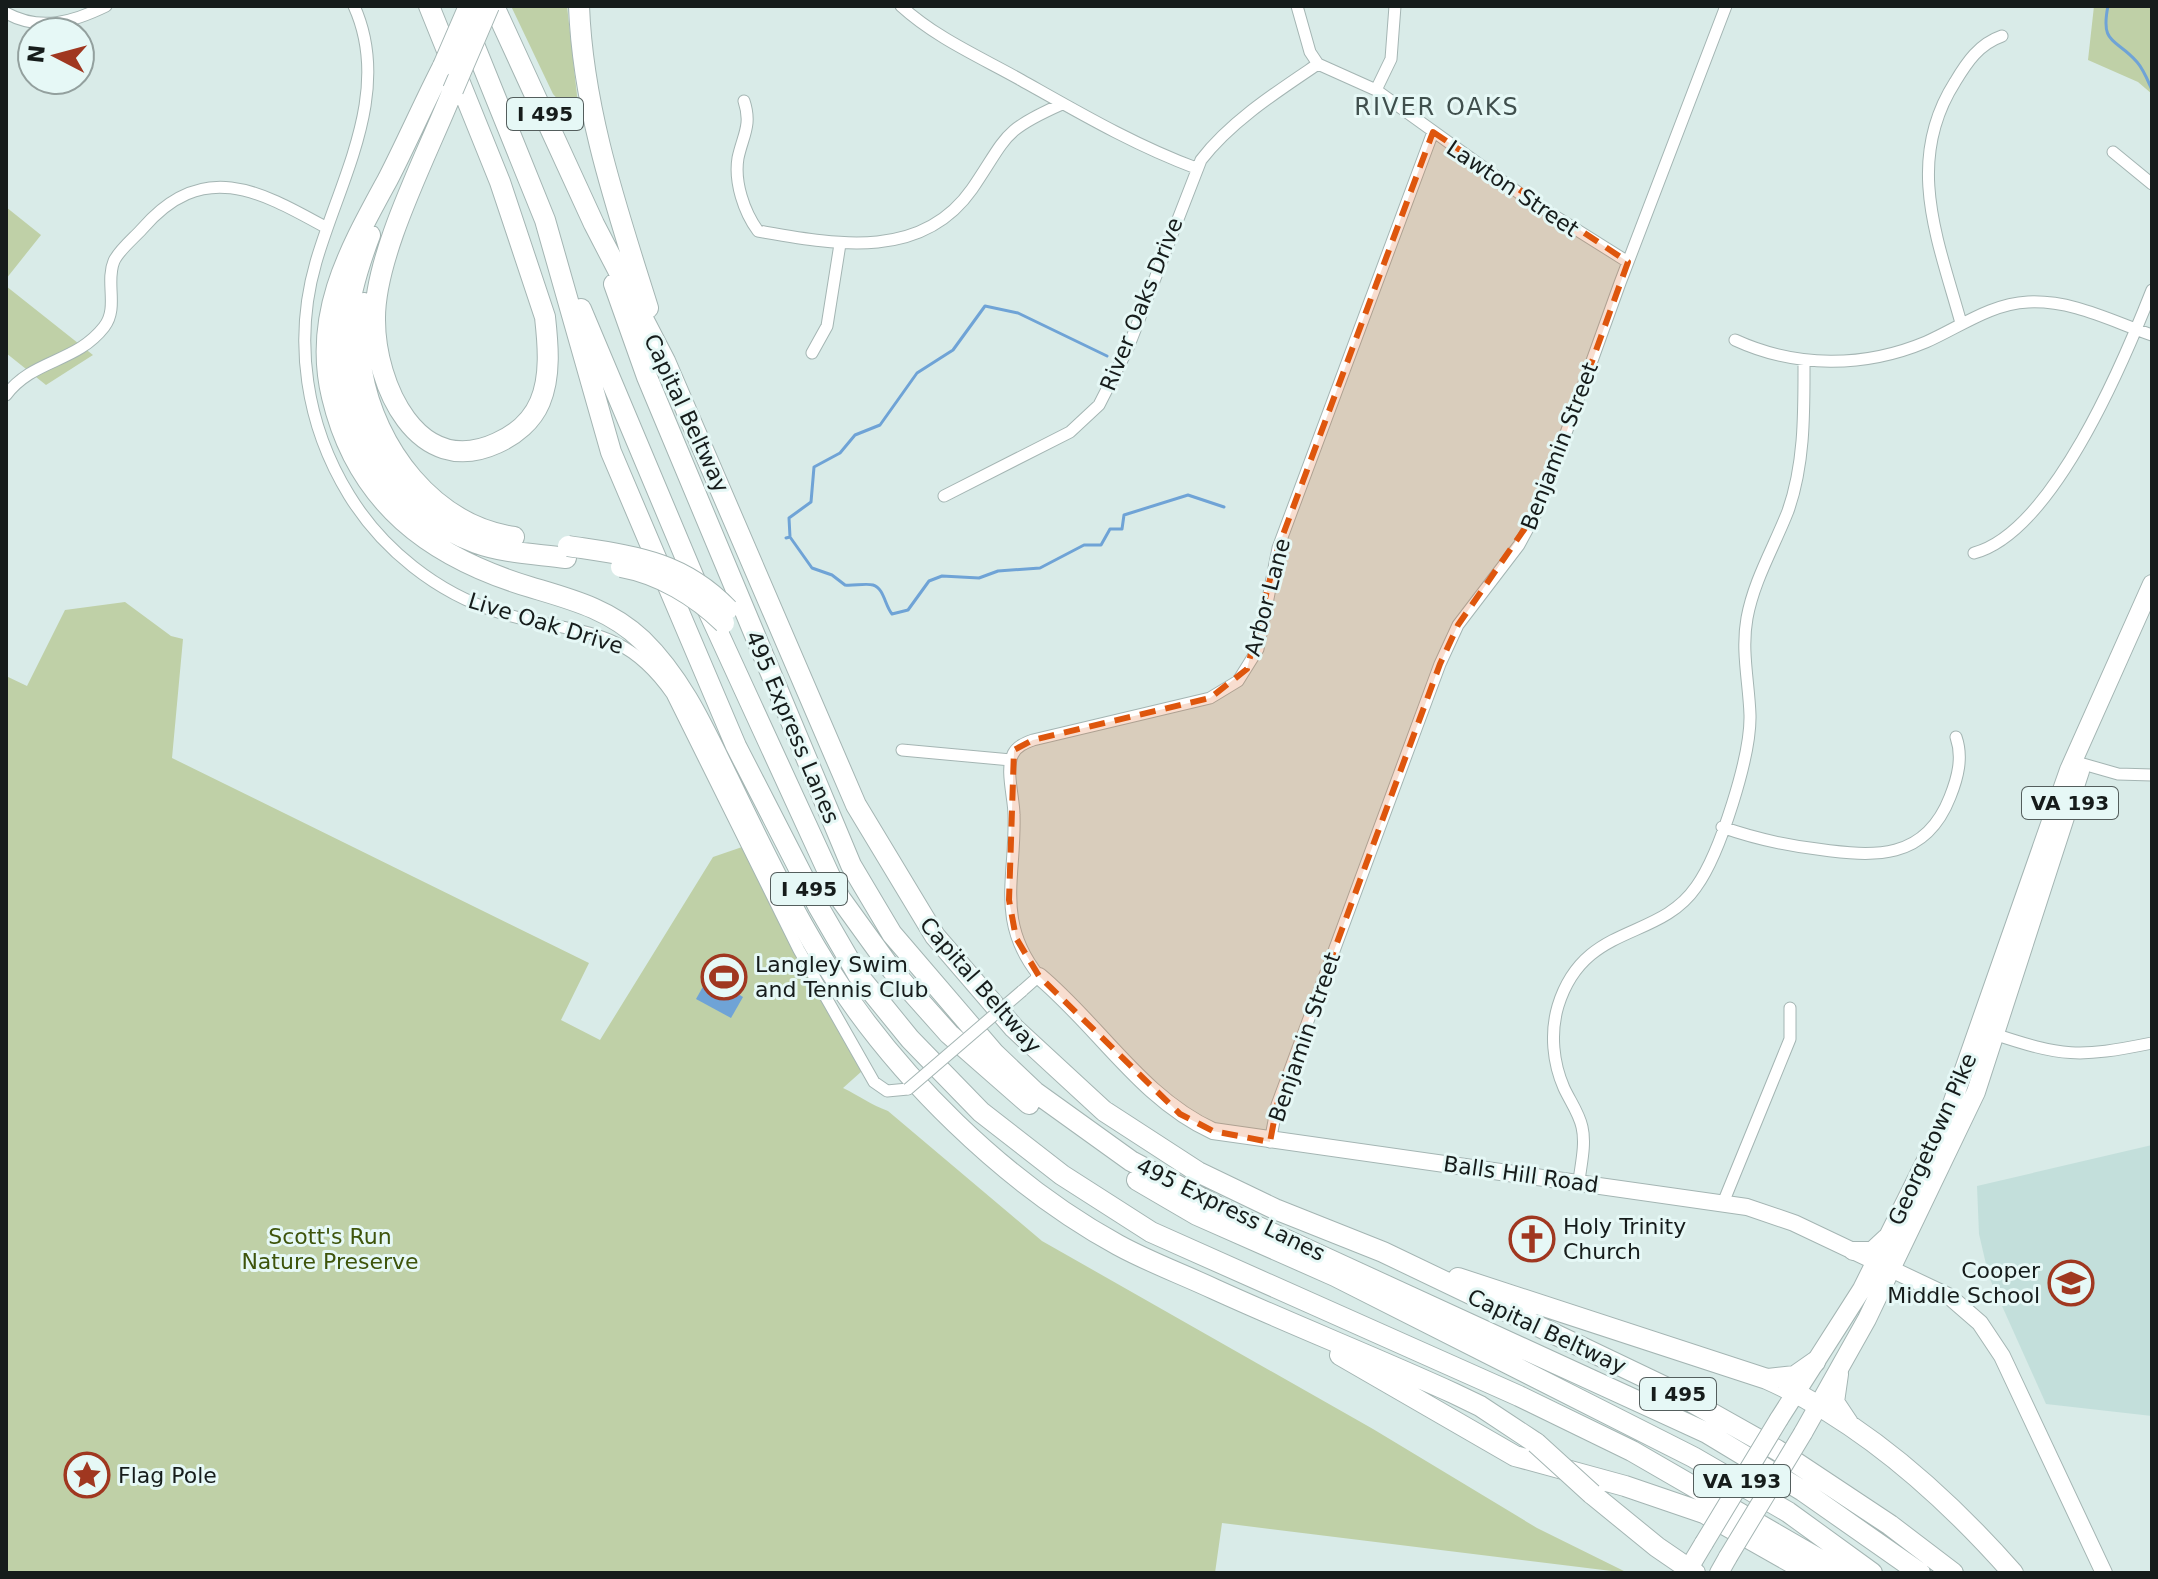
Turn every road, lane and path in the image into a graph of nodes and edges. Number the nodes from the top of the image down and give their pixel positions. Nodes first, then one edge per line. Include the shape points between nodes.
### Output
1 (106, 6) edge
2 (354, 6) edge
3 (429, 6) edge
4 (458, 6) edge
5 (469, 6) edge
6 (491, 6) edge
7 (579, 6) edge
8 (901, 6) edge
9 (1297, 6) edge
10 (1395, 6) edge
11 (1726, 6) edge
12 (6, 13) edge
13 (2002, 36) dead end
14 (1318, 64) junction
15 (443, 66) junction
16 (453, 90) junction
17 (1376, 90) junction
18 (744, 101) dead end
19 (1062, 104) junction
20 (1433, 132) junction
21 (2113, 152) dead end
22 (1196, 168) junction
23 (2152, 184) edge
24 (545, 220) junction
25 (594, 224) junction
26 (327, 228) junction
27 (840, 244) junction
28 (1628, 262) junction
29 (2152, 290) edge
30 (1961, 323) junction
31 (2136, 330) junction
32 (2152, 335) edge
33 (1735, 340) dead end
34 (812, 353) dead end
35 (665, 361) junction
36 (1804, 361) junction
37 (6, 395) edge
38 (944, 496) dead end
39 (567, 552) junction
40 (1974, 553) dead end
41 (2152, 584) edge
42 (705, 604) junction
43 (726, 616) junction
44 (2113, 673) junction
45 (1956, 737) dead end
46 (902, 750) dead end
47 (1011, 760) junction
48 (2083, 764) junction
49 (2152, 775) edge
50 (1722, 827) junction
51 (851, 865) junction
52 (840, 898) junction
53 (1039, 976) junction
54 (1790, 1008) dead end
55 (1988, 1032) junction
56 (2152, 1043) edge
57 (981, 1112) junction
58 (1270, 1142) junction
59 (1579, 1181) junction
60 (1723, 1203) junction
61 (1893, 1230) junction
62 (1853, 1251) junction
63 (1383, 1252) junction
64 (1884, 1265) junction
65 (1212, 1288) junction
66 (1281, 1321) junction
67 (1815, 1362) junction
68 (1838, 1374) junction
69 (1767, 1379) junction
70 (1795, 1392) junction
71 (1818, 1407) junction
72 (1853, 1429) junction
73 (1724, 1565) edge
74 (1686, 1572) edge
75 (1810, 1573) edge
76 (1843, 1573) edge
77 (1872, 1573) edge
78 (1920, 1573) edge
79 (1953, 1573) edge
80 (2013, 1573) edge
81 (2104, 1573) edge

1 - 12 street via 77,20 49,24
2 - 26 street, Live Oak Drive via 366,45 368,85
3 - 16 highway via 500,182 545,317 540,401 510,437 471,450 438,445 405,420 382,372 375,320 381,268
4 - 24 highway, I 495
5 - 15 highway, bridge
6 - 16 highway, bridge
6 - 25 highway, Capital Beltway / I 495
7 - 35 highway via 596,136
8 - 19 street via 938,35
9 - 14 street
10 - 17 street via 1391,59
11 - 28 street, Benjamin Street
13 - 30 street via 1974,54 1943,101 1928,155 1930,200
14 - 17 street, Lawton Street
14 - 22 street via 1220,139
15 - 39 highway via 356,272 344,350 351,396 361,431 379,463 426,515 478,544
15 - 65 highway via 360,227 333,292 326,341 331,393 365,475 393,513 440,551 592,607 641,639 694,708 828,969 910,1076 1052,1205 1134,1254
16 - 39 highway via 374,265 361,328 362,369 374,415 396,458 424,491 480,529
17 - 20 street, Lawton Street
18 - 27 street via 749,129 737,173 748,217 758,231
19 - 22 street
19 - 27 street via 1012,129 971,190 933,225 887,242
20 - 28 street, Lawton Street
20 - 47 street, Arbor Lane via 1278,548 1258,649 1247,669 1234,685 1210,698 1033,740 1014,750
21 - 23 street
22 - 38 street, River Oaks Drive via 1128,348 1099,405 1070,432
24 - 42 highway, 495 Express Lanes
24 - 57 highway, I 495 via 611,452 736,746 858,975
25 - 35 highway, Capital Beltway / I 495
25 - 51 highway, 495 Express Lanes via 647,377
26 - 37 street via 245,188 202,189 174,200 154,214 114,261 107,324 81,351 26,373
26 - 53 street, Live Oak Drive, bridge via 308,302 306,372 320,436 350,497 397,553 451,592 501,613 625,644 653,668 672,694 785,923 874,1082 887,1091 908,1089
27 - 34 street via 827,326
28 - 58 street, Benjamin Street via 1534,519 1458,625 1440,664 1277,1105
29 - 31 street
30 - 31 street via 2006,306 2045,302 2079,308
30 - 36 street via 1889,354
31 - 32 street
31 - 40 street via 2109,394 2069,462 2003,539
33 - 36 street
35 - 63 highway, Capital Beltway / I 495 via 856,805 911,901 957,964 1053,1067 1142,1139 1239,1192
36 - 50 street via 1799,464 1788,509 1748,612 1744,655 1750,733
39 - 42 highway, bridge via 636,570
39 - 43 highway, bridge via 661,562 711,591
41 - 44 main road, Georgetown Pike / VA 193
42 - 43 highway, bridge
42 - 52 highway, 495 Express Lanes
43 - 51 highway
43 - 52 highway
44 - 48 main road, Georgetown Pike / VA 193
44 - 55 main road, Georgetown Pike / VA 193 via 2036,855
45 - 50 street via 1959,764 1948,802 1931,829 1894,851 1865,855 1795,846
46 - 47 street
47 - 53 street, Balls Hill Road via 1009,900 1016,938
48 - 49 street via 2118,774
48 - 55 main road, Georgetown Pike / VA 193
50 - 59 street via 1702,878 1685,901 1603,943 1563,992 1554,1023 1554,1055 1582,1128
51 - 78 highway, 495 Express Lanes via 892,934 994,1053 1035,1092 1131,1161 1241,1219 1707,1433 1803,1491
52 - 77 highway, 495 Express Lanes via 892,970 949,1034 1025,1101 1121,1170 1197,1215 1335,1276 1680,1449 1788,1512
53 - 58 street, Balls Hill Road via 1180,1114 1213,1131
54 - 60 street via 1790,1039
55 - 56 street via 2080,1055
55 - 61 main road, Georgetown Pike / VA 193
55 - 64 main road, Georgetown Pike / VA 193 via 1976,1092
57 - 65 highway via 1029,1162 1109,1228
57 - 76 highway, I 495 via 1074,1183 1151,1232 1632,1451
58 - 59 street, Balls Hill Road
59 - 60 street, Balls Hill Road
60 - 62 street, Balls Hill Road via 1770,1214
61 - 62 main road via 1875,1250
61 - 64 main road, Georgetown Pike / VA 193
62 - 64 street, Balls Hill Road
63 - 69 highway
63 - 79 highway, Capital Beltway / I 495 via 1665,1387 1777,1450
64 - 67 main road, Georgetown Pike / VA 193
64 - 68 main road, Georgetown Pike / VA 193 via 1867,1319
64 - 81 street, Balls Hill Road via 1950,1297 1990,1336
65 - 66 highway
66 - 74 highway, bridge via 1467,1400 1536,1443
66 - 75 highway via 1515,1456 1704,1513
67 - 69 highway via 1795,1376
67 - 70 main road, Georgetown Pike / VA 193
68 - 71 main road, Georgetown Pike
68 - 72 highway via 1834,1402
69 - 70 highway
70 - 71 highway
70 - 74 main road, Georgetown Pike / VA 193, bridge
71 - 72 highway
71 - 73 main road, Georgetown Pike, bridge
72 - 80 highway via 1934,1494

